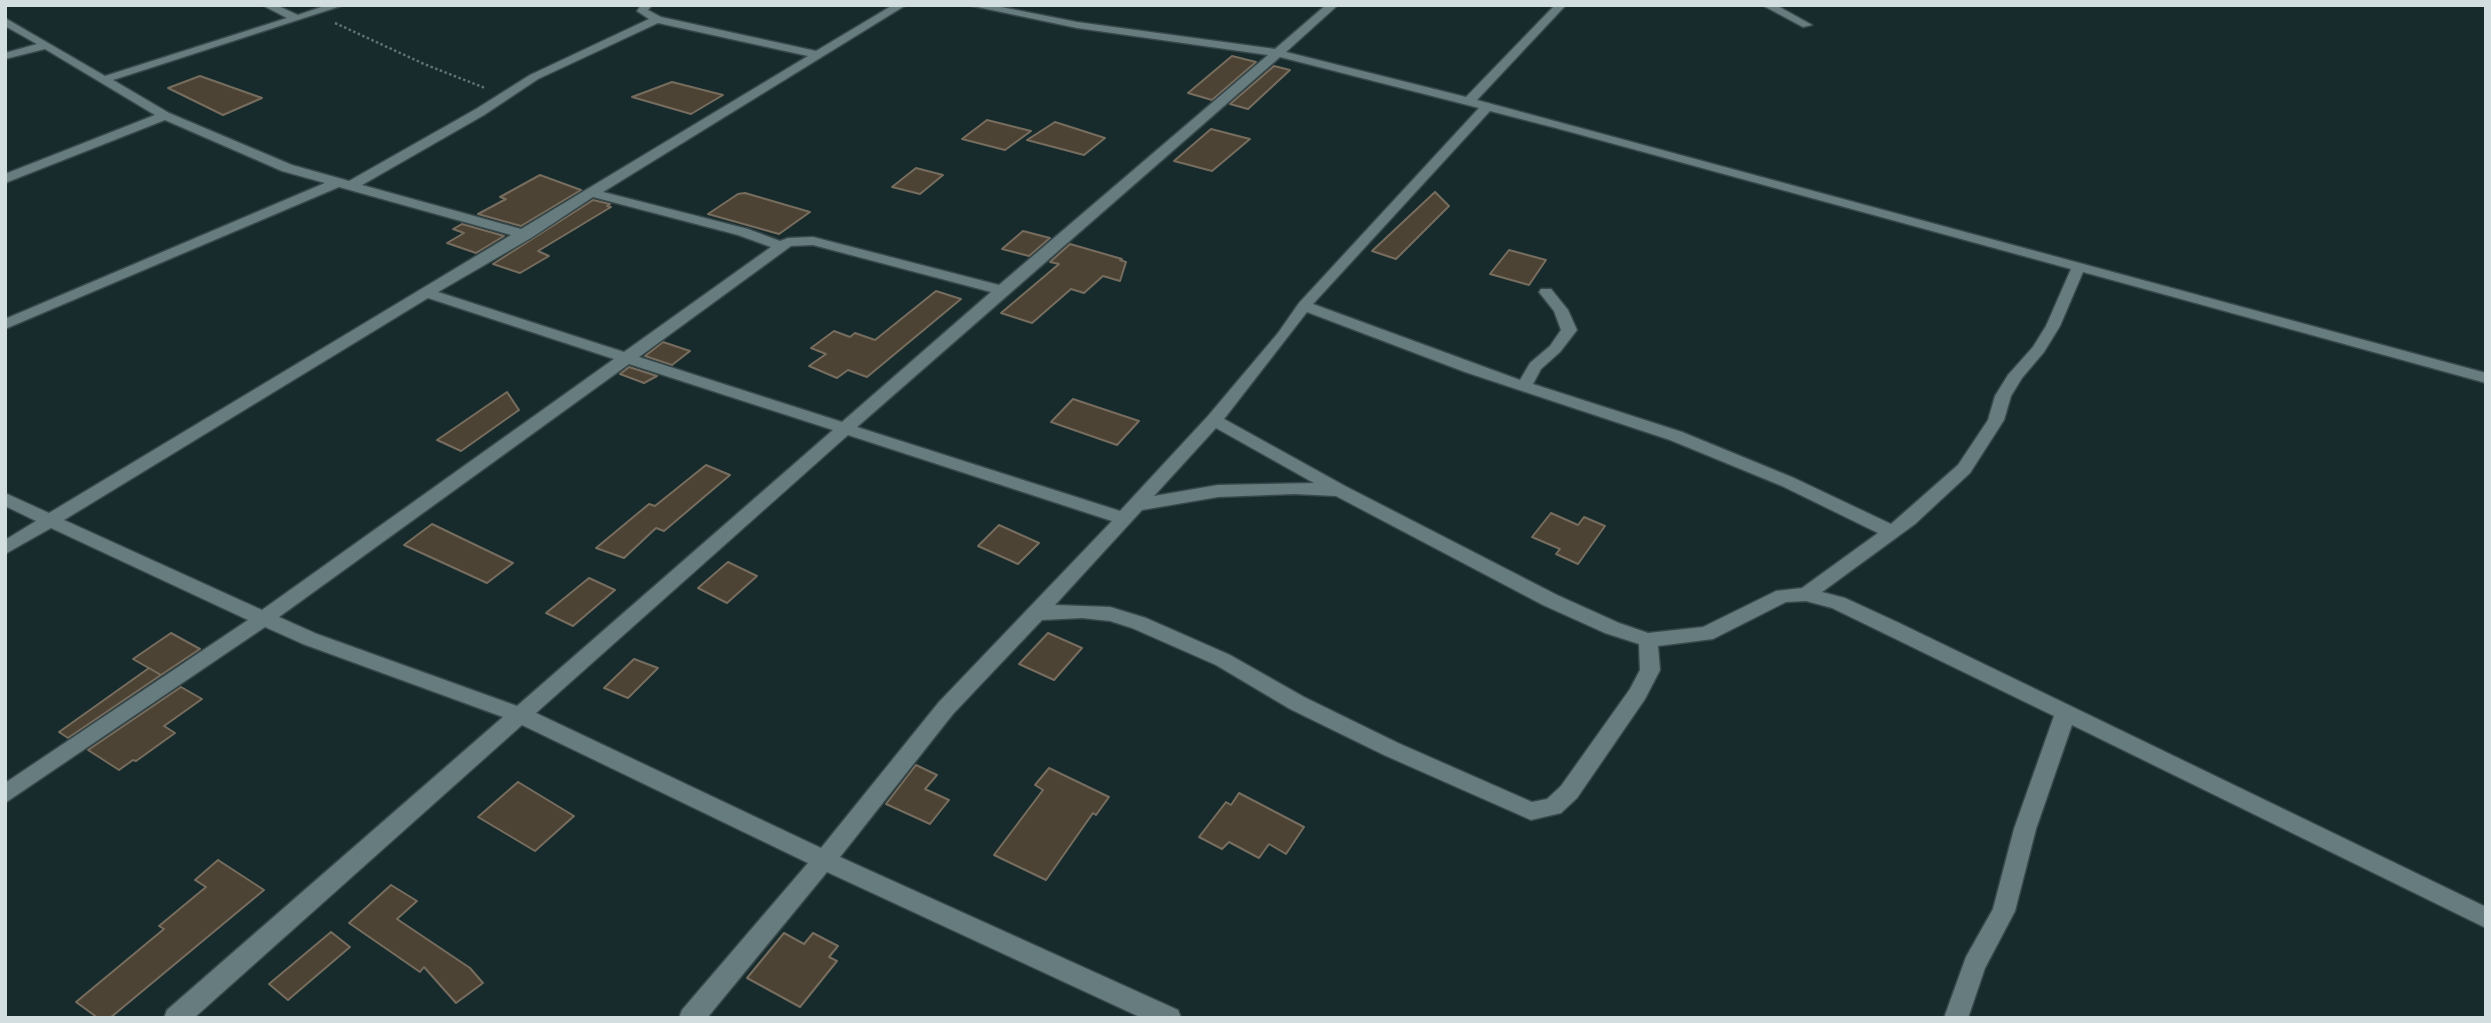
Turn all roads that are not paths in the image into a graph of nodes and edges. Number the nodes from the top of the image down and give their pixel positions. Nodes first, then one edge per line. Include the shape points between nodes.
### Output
1 (267, 5) edge
2 (339, 5) edge
3 (647, 5) edge
4 (901, 5) edge
5 (973, 5) edge
6 (1333, 5) edge
7 (1561, 5) edge
8 (1767, 5) edge
9 (296, 18) junction
10 (657, 19) junction
11 (5, 21) edge
12 (1807, 25) dead end
13 (44, 46) junction
14 (1278, 53) junction
15 (817, 55) junction
16 (5, 56) edge
17 (106, 79) junction
18 (1469, 101) junction
19 (1488, 106) junction
20 (166, 116) junction
21 (5, 179) edge
22 (342, 185) junction
23 (592, 193) junction
24 (526, 234) junction
25 (780, 246) junction
26 (2079, 266) junction
27 (1002, 290) junction
28 (1546, 292) dead end
29 (429, 294) junction
30 (1304, 306) junction
31 (5, 325) edge
32 (628, 358) junction
33 (2486, 378) edge
34 (1524, 386) junction
35 (1214, 420) junction
36 (847, 429) junction
37 (1339, 490) junction
38 (5, 499) edge
39 (1136, 505) junction
40 (1123, 518) junction
41 (52, 521) junction
42 (1891, 532) junction
43 (5, 548) edge
44 (1806, 594) junction
45 (1037, 613) junction
46 (264, 618) junction
47 (1648, 640) junction
48 (2066, 712) junction
49 (520, 715) junction
50 (5, 793) edge
51 (824, 860) junction
52 (2486, 918) edge
53 (176, 1018) edge
54 (691, 1018) edge
55 (1169, 1018) edge
56 (1956, 1018) edge

1 - 9 street
2 - 9 street
3 - 10 street via 642,11
4 - 15 street
5 - 14 street via 1077,25
6 - 14 street
7 - 18 street
8 - 12 street
9 - 17 street
10 - 15 street
10 - 22 street via 534,77
11 - 13 street
13 - 16 street
13 - 17 street
14 - 18 street
14 - 27 street
15 - 23 street
17 - 20 street
18 - 19 street
19 - 26 street
19 - 30 street
20 - 21 street
20 - 22 street via 287,168
22 - 24 street
22 - 31 street
23 - 24 street
23 - 25 street
24 - 29 street
25 - 27 street via 813,241
25 - 32 street
26 - 33 street
26 - 42 street via 2053,326 2016,375 1996,420 1964,469
27 - 36 street
28 - 34 street via 1561,310 1569,330 1535,366
29 - 32 street
29 - 41 street
30 - 34 street
30 - 35 street
32 - 36 street
32 - 46 street
34 - 42 street via 1676,436 1788,482
35 - 37 street
35 - 39 street
36 - 40 street
36 - 49 street
37 - 39 street via 1242,490
37 - 47 street via 1550,600
38 - 41 street
39 - 40 street
40 - 45 street
41 - 43 street
41 - 46 street
42 - 44 street
44 - 47 street via 1783,596 1706,634
44 - 48 street via 1890,626
45 - 47 street via 1082,611 1139,623 1223,660 1379,743 1531,811 1553,807 1569,792 1638,694 1650,670
45 - 51 street via 946,708
46 - 49 street
46 - 50 street
48 - 52 street
48 - 56 street via 2025,829 2004,911 1974,965
49 - 51 street
49 - 53 street
51 - 54 street
51 - 55 street

